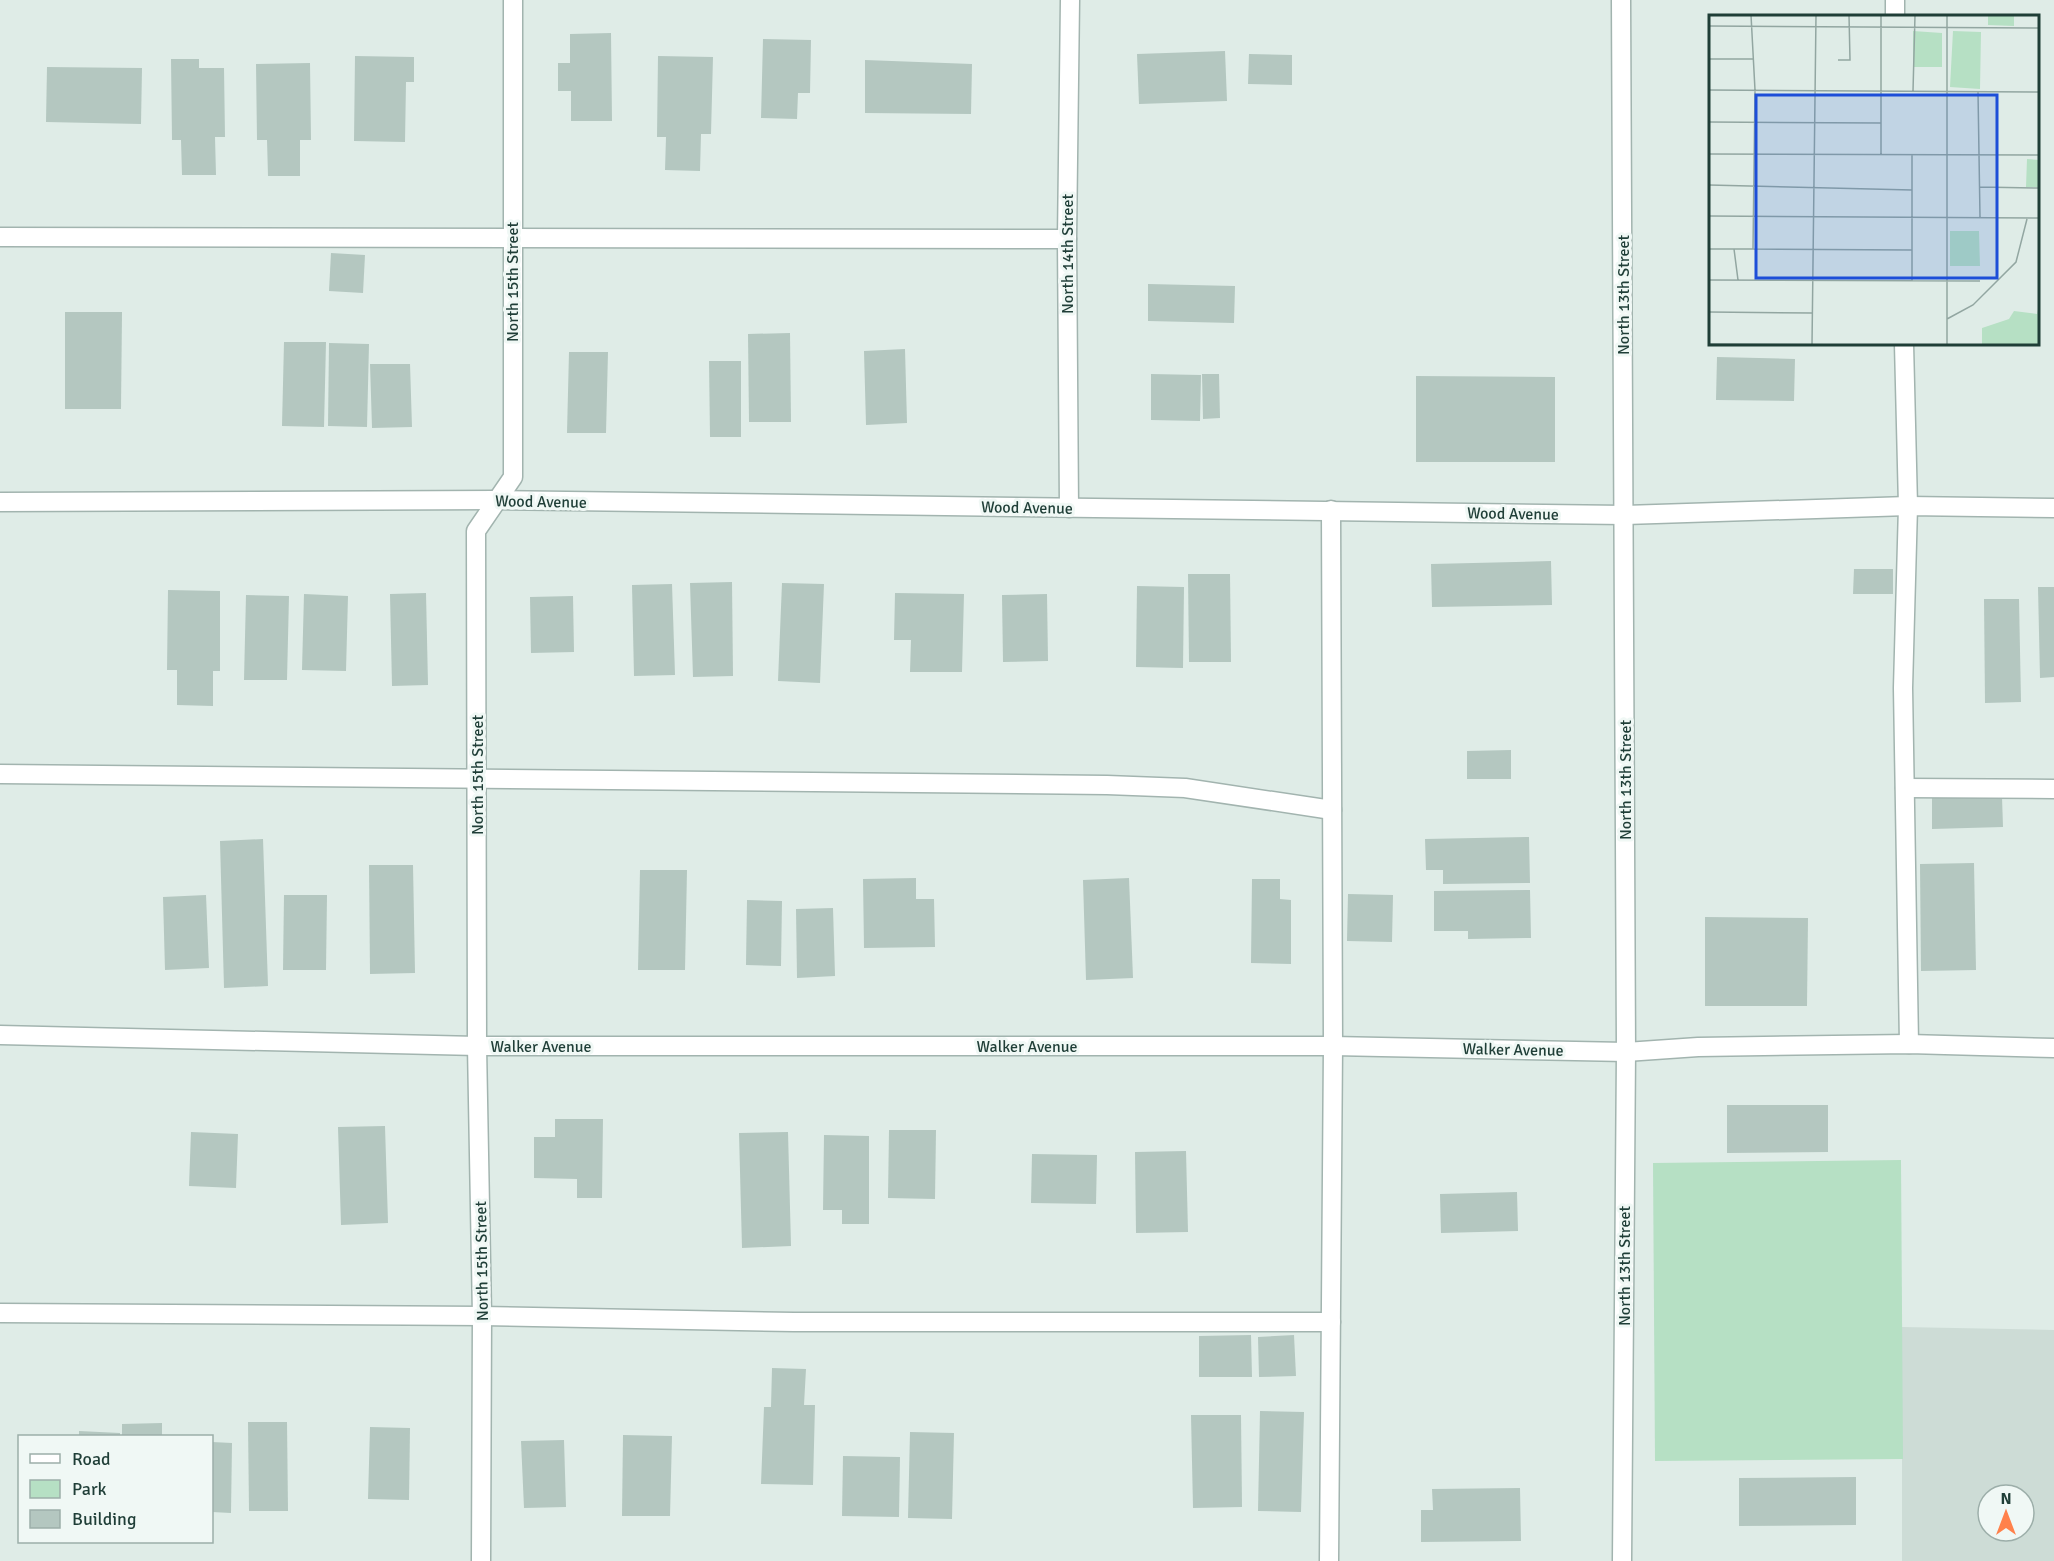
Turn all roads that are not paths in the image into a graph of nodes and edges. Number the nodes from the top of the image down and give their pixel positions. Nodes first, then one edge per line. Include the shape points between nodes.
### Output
1 (513, 0) edge
2 (1070, 0) edge
3 (1621, 0) edge
4 (0, 237) edge
5 (511, 239) junction
6 (1066, 239) junction
7 (1904, 345) edge
8 (496, 500) junction
9 (0, 502) edge
10 (1908, 506) junction
11 (1069, 508) junction
12 (2054, 508) edge
13 (1331, 510) junction
14 (1625, 515) junction
15 (0, 774) edge
16 (477, 779) junction
17 (1905, 788) junction
18 (2054, 789) edge
19 (1332, 810) junction
20 (0, 1035) edge
21 (1910, 1044) junction
22 (477, 1046) junction
23 (1333, 1046) junction
24 (2054, 1048) edge
25 (1626, 1052) junction
26 (0, 1313) edge
27 (482, 1316) junction
28 (1331, 1322) junction
29 (482, 1561) edge
30 (1329, 1561) edge
31 (1622, 1561) edge

1 - 5 street, North 15th Street
2 - 6 street, North 14th Street
3 - 14 street, North 13th Street
4 - 5 street
5 - 6 street
5 - 8 street, North 15th Street via 513,477
6 - 11 street, North 14th Street
7 - 10 street
8 - 9 street, Wood Avenue
8 - 11 street, Wood Avenue
8 - 16 street, North 15th Street via 476,531
10 - 12 street, Wood Avenue
10 - 14 street, Wood Avenue
10 - 17 street via 1903,688
11 - 13 street, Wood Avenue
13 - 14 street, Wood Avenue
13 - 19 street
14 - 25 street, North 13th Street
15 - 16 street
16 - 19 street via 1185,788
16 - 22 street, North 15th Street
17 - 18 street
17 - 21 street
19 - 23 street
20 - 22 street, Walker Avenue
21 - 24 street, Walker Avenue
21 - 25 street, Walker Avenue
22 - 23 street, Walker Avenue
22 - 27 street, North 15th Street
23 - 25 street, Walker Avenue
23 - 28 street
25 - 31 street, North 13th Street
26 - 27 street
27 - 28 street via 794,1322
27 - 29 street, North 15th Street
28 - 30 street

